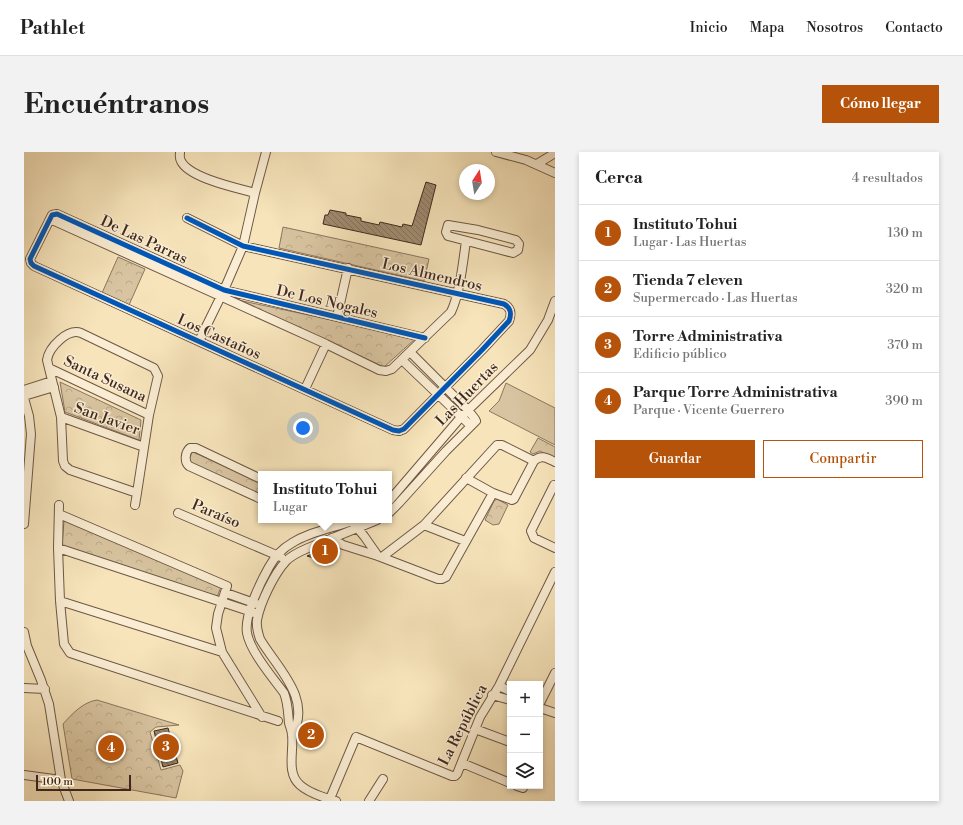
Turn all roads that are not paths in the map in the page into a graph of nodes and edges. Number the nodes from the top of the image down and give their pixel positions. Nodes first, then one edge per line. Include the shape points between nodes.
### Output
1 (180, 152) edge
2 (266, 152) edge
3 (496, 152) edge
4 (555, 153) edge
5 (537, 164) junction
6 (555, 172) edge
7 (255, 193) junction
8 (187, 218) dead end
9 (466, 241) junction
10 (243, 246) junction
11 (31, 263) joint
12 (348, 268) junction
13 (222, 293) junction
14 (457, 294) junction
15 (555, 301) edge
16 (337, 317) junction
17 (425, 338) junction
18 (199, 341) junction
19 (326, 344) junction
20 (410, 352) junction
21 (402, 360) junction
22 (49, 368) junction
23 (53, 384) junction
24 (445, 387) junction
25 (305, 389) junction
26 (24, 390) edge
27 (437, 395) junction
28 (24, 397) edge
29 (468, 410) junction
30 (149, 416) junction
31 (61, 417) junction
32 (461, 417) junction
33 (473, 423) junction
34 (399, 431) joint
35 (144, 447) junction
36 (534, 461) junction
37 (555, 462) edge
38 (258, 478) edge
39 (466, 478) junction
40 (554, 485) dead end
41 (137, 493) junction
42 (493, 493) junction
43 (552, 496) edge
44 (258, 498) edge
45 (392, 498) edge
46 (59, 505) dead end
47 (135, 505) dead end
48 (392, 511) edge
49 (178, 513) dead end
50 (59, 514) junction
51 (343, 523) edge
52 (354, 523) edge
53 (369, 523) edge
54 (24, 524) edge
55 (424, 525) junction
56 (358, 528) junction
57 (332, 538) junction
58 (465, 541) junction
59 (58, 548) junction
60 (555, 548) edge
61 (277, 556) junction
62 (380, 557) junction
63 (287, 560) junction
64 (555, 572) edge
65 (226, 593) junction
66 (60, 601) junction
67 (253, 602) junction
68 (222, 603) junction
69 (262, 606) junction
70 (250, 612) junction
71 (259, 615) junction
72 (24, 632) edge
73 (25, 646) edge
74 (222, 652) junction
75 (555, 673) edge
76 (499, 686) junction
77 (24, 688) edge
78 (45, 690) junction
79 (507, 690) edge
80 (492, 695) junction
81 (543, 698) edge
82 (507, 699) edge
83 (543, 706) edge
84 (552, 712) edge
85 (262, 717) junction
86 (278, 721) dead end
87 (475, 728) junction
88 (292, 735) junction
89 (507, 741) edge
90 (462, 763) junction
91 (24, 775) edge
92 (383, 779) dead end
93 (61, 780) junction
94 (507, 782) edge
95 (332, 800) edge
96 (69, 801) edge
97 (369, 801) edge

1 - 7 street via 181,162 190,170 208,179
2 - 7 street
3 - 5 street
4 - 5 street
5 - 6 street
7 - 10 street
8 - 10 street, Los Almendros
9 - 9 street via 513,253 518,250 519,244 516,240 478,230 450,225 446,227 448,236
9 - 14 street
10 - 12 street, Los Almendros
10 - 13 street
11 - 13 street, De Las Parras via 30,259 52,216 57,214
11 - 18 street, Los Castaños
12 - 14 street, Los Almendros
12 - 16 street
13 - 16 street, De Los Nogales
13 - 18 street
13 - 19 street, De Los Nogales
14 - 17 street via 451,312
14 - 24 street, Los Almendros via 504,304 508,306 511,316
15 - 29 street, Las Huertas via 548,320 530,350
16 - 17 street, De Los Nogales
17 - 20 street
18 - 25 street, Los Castaños
19 - 21 street, De Los Nogales via 379,370 392,369
19 - 25 street
20 - 21 street
20 - 24 street
21 - 27 street
22 - 23 street
22 - 30 street, Santa Susana
22 - 30 street via 50,349 77,332 154,368 158,376
23 - 26 street
23 - 28 street
23 - 31 street
24 - 27 street, Los Almendros
24 - 29 street
25 - 34 street, Los Castaños
27 - 32 street
27 - 34 street, Los Almendros
28 - 54 street via 31,434
29 - 32 street, Las Huertas
29 - 33 street
30 - 35 street
31 - 35 street, San Javier
31 - 41 street via 65,466
32 - 33 street
32 - 45 street, Las Huertas
33 - 48 street, Las Huertas
35 - 41 street
36 - 37 street via 543,456
36 - 39 street via 497,445
36 - 42 street via 514,499 509,500
38 - 44 street via 196,448 190,448 186,452 188,466
39 - 42 street
39 - 55 street
40 - 43 street
41 - 47 street
42 - 58 street
43 - 60 street via 531,531 534,538
46 - 50 street
49 - 61 street, Paraíso
50 - 59 street
50 - 65 street via 225,585
51 - 61 street via 303,537 290,544
52 - 56 street
53 - 56 street
55 - 58 street
55 - 62 street
56 - 57 street
56 - 62 street
57 - 62 street via 343,545
57 - 63 street
58 - 62 street via 446,577 442,579
59 - 66 street
59 - 68 street
61 - 63 street, Paraíso
61 - 67 street via 269,566
63 - 69 street via 278,572
64 - 76 street, La República
65 - 67 street
65 - 68 street
66 - 74 street
66 - 85 street via 64,644 70,653
67 - 69 street
67 - 70 street
68 - 70 street
68 - 74 street via 216,628
69 - 71 street
70 - 71 street
70 - 88 street via 247,622 250,643 288,701
71 - 88 street via 257,631 260,639 297,698 298,725
72 - 73 street
73 - 78 street
74 - 85 street
75 - 81 street
76 - 79 street
76 - 80 street, La República
77 - 78 street
78 - 93 street
80 - 82 street
80 - 87 street, La República
83 - 84 street
85 - 86 street
87 - 89 street
87 - 90 street, La República
88 - 95 street via 294,777 305,789
90 - 94 street
90 - 95 street, La República via 457,774 452,776 356,737
91 - 93 street
92 - 97 street
93 - 96 street

